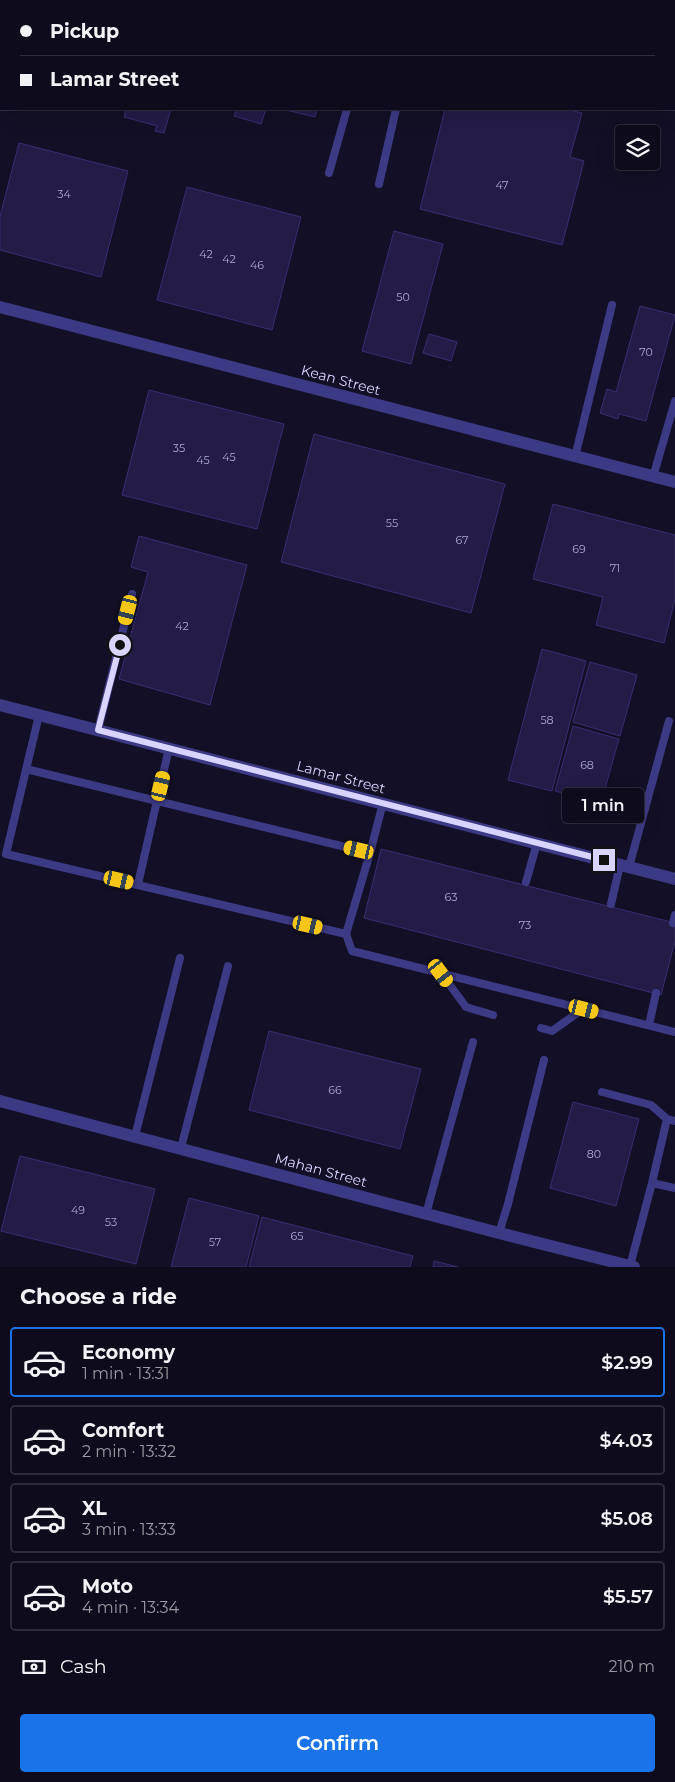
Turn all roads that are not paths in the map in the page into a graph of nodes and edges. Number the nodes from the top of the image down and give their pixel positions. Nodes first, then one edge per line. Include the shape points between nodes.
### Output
1 (347, 110) edge
2 (396, 110) edge
3 (329, 173) dead end
4 (379, 184) dead end
5 (612, 305) dead end
6 (0, 307) edge
7 (675, 401) edge
8 (575, 457) junction
9 (653, 477) junction
10 (675, 482) edge
11 (132, 594) dead end
12 (0, 705) edge
13 (39, 715) junction
14 (669, 721) dead end
15 (98, 730) junction
16 (169, 748) junction
17 (26, 769) junction
18 (157, 801) junction
19 (383, 803) junction
20 (537, 843) junction
21 (370, 853) junction
22 (625, 866) junction
23 (675, 879) edge
24 (526, 882) dead end
25 (138, 884) junction
26 (611, 904) dead end
27 (346, 934) junction
28 (180, 958) dead end
29 (228, 966) dead end
30 (441, 973) junction
31 (656, 993) dead end
32 (584, 1009) junction
33 (493, 1014) dead end
34 (649, 1026) junction
35 (541, 1028) dead end
36 (675, 1032) edge
37 (473, 1042) dead end
38 (544, 1060) dead end
39 (602, 1092) dead end
40 (0, 1101) edge
41 (671, 1120) edge
42 (134, 1136) junction
43 (180, 1148) junction
44 (652, 1183) junction
45 (675, 1188) edge
46 (426, 1214) junction
47 (499, 1234) junction
48 (632, 1266) edge

1 - 3 lane
2 - 4 lane
5 - 8 lane
6 - 8 street, Kean Street
7 - 9 lane
8 - 9 street, Kean Street
9 - 10 street, Kean Street
11 - 15 lane
12 - 13 street, Lamar Street
13 - 15 street, Lamar Street
13 - 17 lane
14 - 22 lane
15 - 16 street, Lamar Street
16 - 18 lane
16 - 19 street, Lamar Street
17 - 18 lane
17 - 25 lane via 6,854
18 - 21 lane
18 - 25 lane
19 - 20 street, Lamar Street
19 - 21 lane
20 - 22 street, Lamar Street
20 - 24 lane
21 - 27 lane
22 - 23 street, Lamar Street
22 - 26 lane
25 - 27 lane
27 - 30 lane via 352,951
28 - 42 lane
29 - 43 lane
30 - 32 lane
30 - 33 lane via 466,1007
31 - 34 lane
32 - 34 lane
32 - 35 lane via 552,1030
34 - 36 lane
37 - 46 lane
38 - 47 lane
39 - 41 lane via 652,1105
40 - 42 street, Mahan Street
41 - 44 lane
42 - 43 street, Mahan Street
43 - 46 street, Mahan Street
44 - 45 lane
44 - 48 lane
46 - 47 street, Mahan Street
47 - 48 street, Mahan Street

